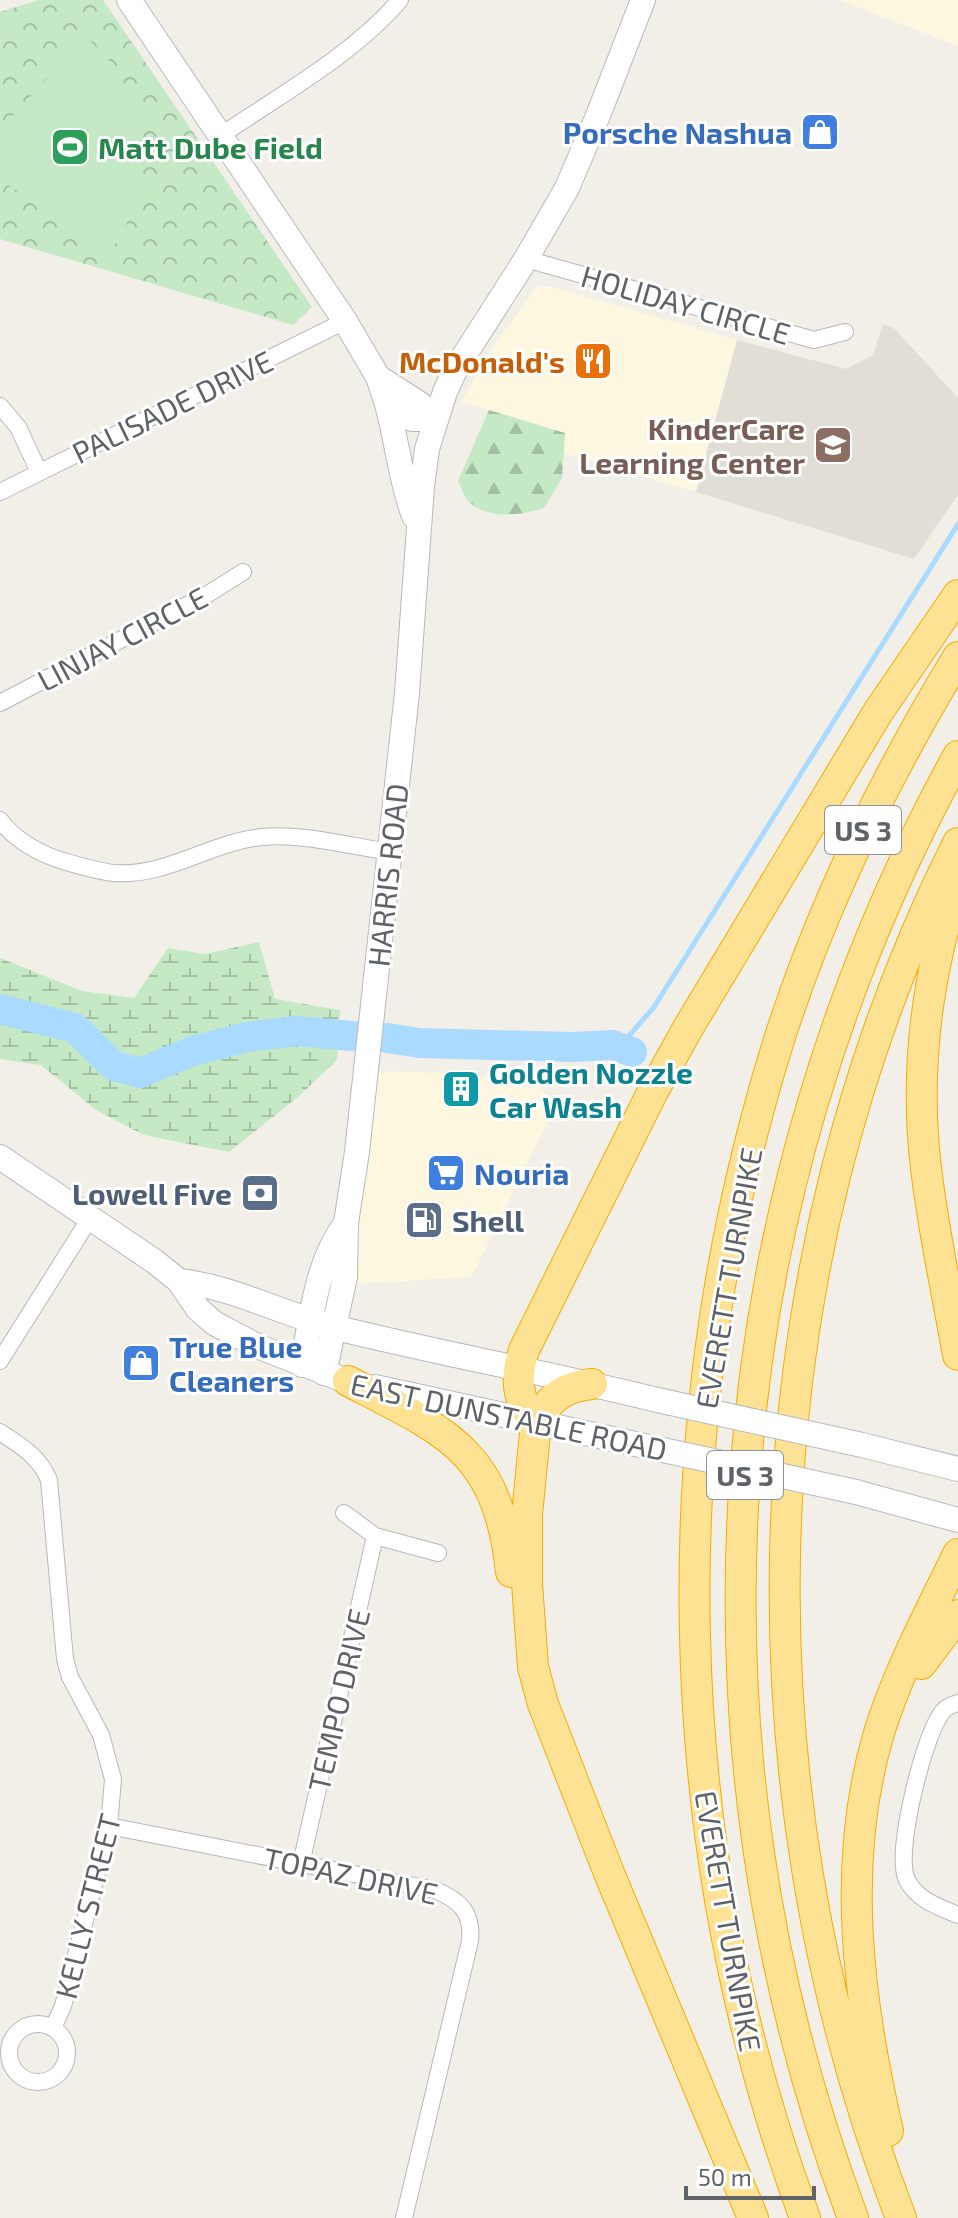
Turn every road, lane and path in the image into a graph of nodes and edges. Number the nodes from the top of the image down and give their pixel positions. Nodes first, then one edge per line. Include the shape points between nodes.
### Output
1 (129, 0) edge
2 (400, 0) edge
3 (643, 0) edge
4 (220, 136) junction
5 (526, 259) junction
6 (345, 321) junction
7 (845, 332) dead end
8 (381, 388) junction
9 (0, 406) edge
10 (435, 419) junction
11 (39, 472) junction
12 (0, 492) edge
13 (419, 527) junction
14 (243, 572) dead end
15 (958, 595) edge
16 (958, 657) edge
17 (0, 703) edge
18 (958, 756) edge
19 (0, 820) edge
20 (958, 843) edge
21 (390, 852) junction
22 (958, 880) edge
23 (0, 1157) edge
24 (90, 1218) junction
25 (179, 1281) junction
26 (323, 1324) junction
27 (958, 1355) edge
28 (0, 1361) edge
29 (519, 1368) junction
30 (324, 1373) junction
31 (592, 1384) junction
32 (537, 1423) junction
33 (0, 1432) edge
34 (958, 1469) edge
35 (344, 1513) dead end
36 (958, 1520) edge
37 (375, 1536) junction
38 (438, 1553) dead end
39 (958, 1554) edge
40 (958, 1615) edge
41 (533, 1667) junction
42 (955, 1703) edge
43 (866, 1790) junction
44 (109, 1826) junction
45 (301, 1864) junction
46 (958, 1915) edge
47 (53, 2028) dead end
48 (404, 2218) edge
49 (753, 2218) edge
50 (805, 2218) edge
51 (853, 2218) edge
52 (901, 2218) edge
53 (911, 2218) edge

1 - 4 street, HARRIS ROAD
2 - 4 street via 348,48
3 - 5 street via 567,188
4 - 6 street, HARRIS ROAD
5 - 7 street, HOLIDAY CIRCLE via 814,340
5 - 10 street via 455,370
6 - 8 street, HARRIS ROAD
6 - 11 street, PALISADE DRIVE
8 - 10 street, HARRIS ROAD via 420,404
8 - 13 street, HARRIS ROAD
9 - 11 street via 18,427
10 - 13 street, HARRIS ROAD
11 - 12 street, PALISADE DRIVE
13 - 21 street, HARRIS ROAD
14 - 17 street, LINJAY CIRCLE
15 - 29 highway via 878,712 676,1049 526,1342
16 - 50 highway, EVERETT TURNPIKE / US 3 via 866,824 788,1012 737,1204 705,1411 694,1623 708,1825 741,2008
18 - 51 highway, EVERETT TURNPIKE / US 3 via 870,939 808,1115 761,1328 742,1514 742,1703 763,1888 788,2010
19 - 21 street via 29,846 51,857 114,873 152,869 241,839 267,837
20 - 52 highway via 888,1007 834,1180 802,1354 784,1553 786,1700 806,1876 848,2060
21 - 26 street, HARRIS ROAD via 356,1160 346,1223 327,1253
22 - 27 highway via 929,997 922,1106 928,1183
23 - 24 street, EAST DUNSTABLE ROAD
24 - 25 street, EAST DUNSTABLE ROAD
24 - 28 street
25 - 26 street, EAST DUNSTABLE ROAD via 217,1288
25 - 30 street, EAST DUNSTABLE ROAD via 214,1323
26 - 29 street, EAST DUNSTABLE ROAD
26 - 30 street, HARRIS ROAD
29 - 31 street, EAST DUNSTABLE ROAD
29 - 32 highway via 521,1399
30 - 32 street, EAST DUNSTABLE ROAD
30 - 41 highway via 437,1427 483,1474 502,1517 515,1617
31 - 32 highway via 569,1388 553,1398
31 - 34 street, EAST DUNSTABLE ROAD, bridge
32 - 36 street, EAST DUNSTABLE ROAD, bridge via 856,1492
32 - 41 highway via 526,1531
33 - 44 street, KELLY STREET via 34,1455 49,1480 62,1638 70,1677 109,1756
35 - 37 street
37 - 38 street
37 - 45 street, TEMPO DRIVE
39 - 43 highway via 895,1689
40 - 43 highway via 904,1693
41 - 49 highway via 572,1781
42 - 46 street via 934,1727 902,1853 906,1879 922,1898
43 - 53 highway via 856,1882 861,1973 881,2101
44 - 45 street, TOPAZ DRIVE
44 - 47 street, KELLY STREET
45 - 48 street, TOPAZ DRIVE via 435,1890 456,1899 468,1916 470,1941

